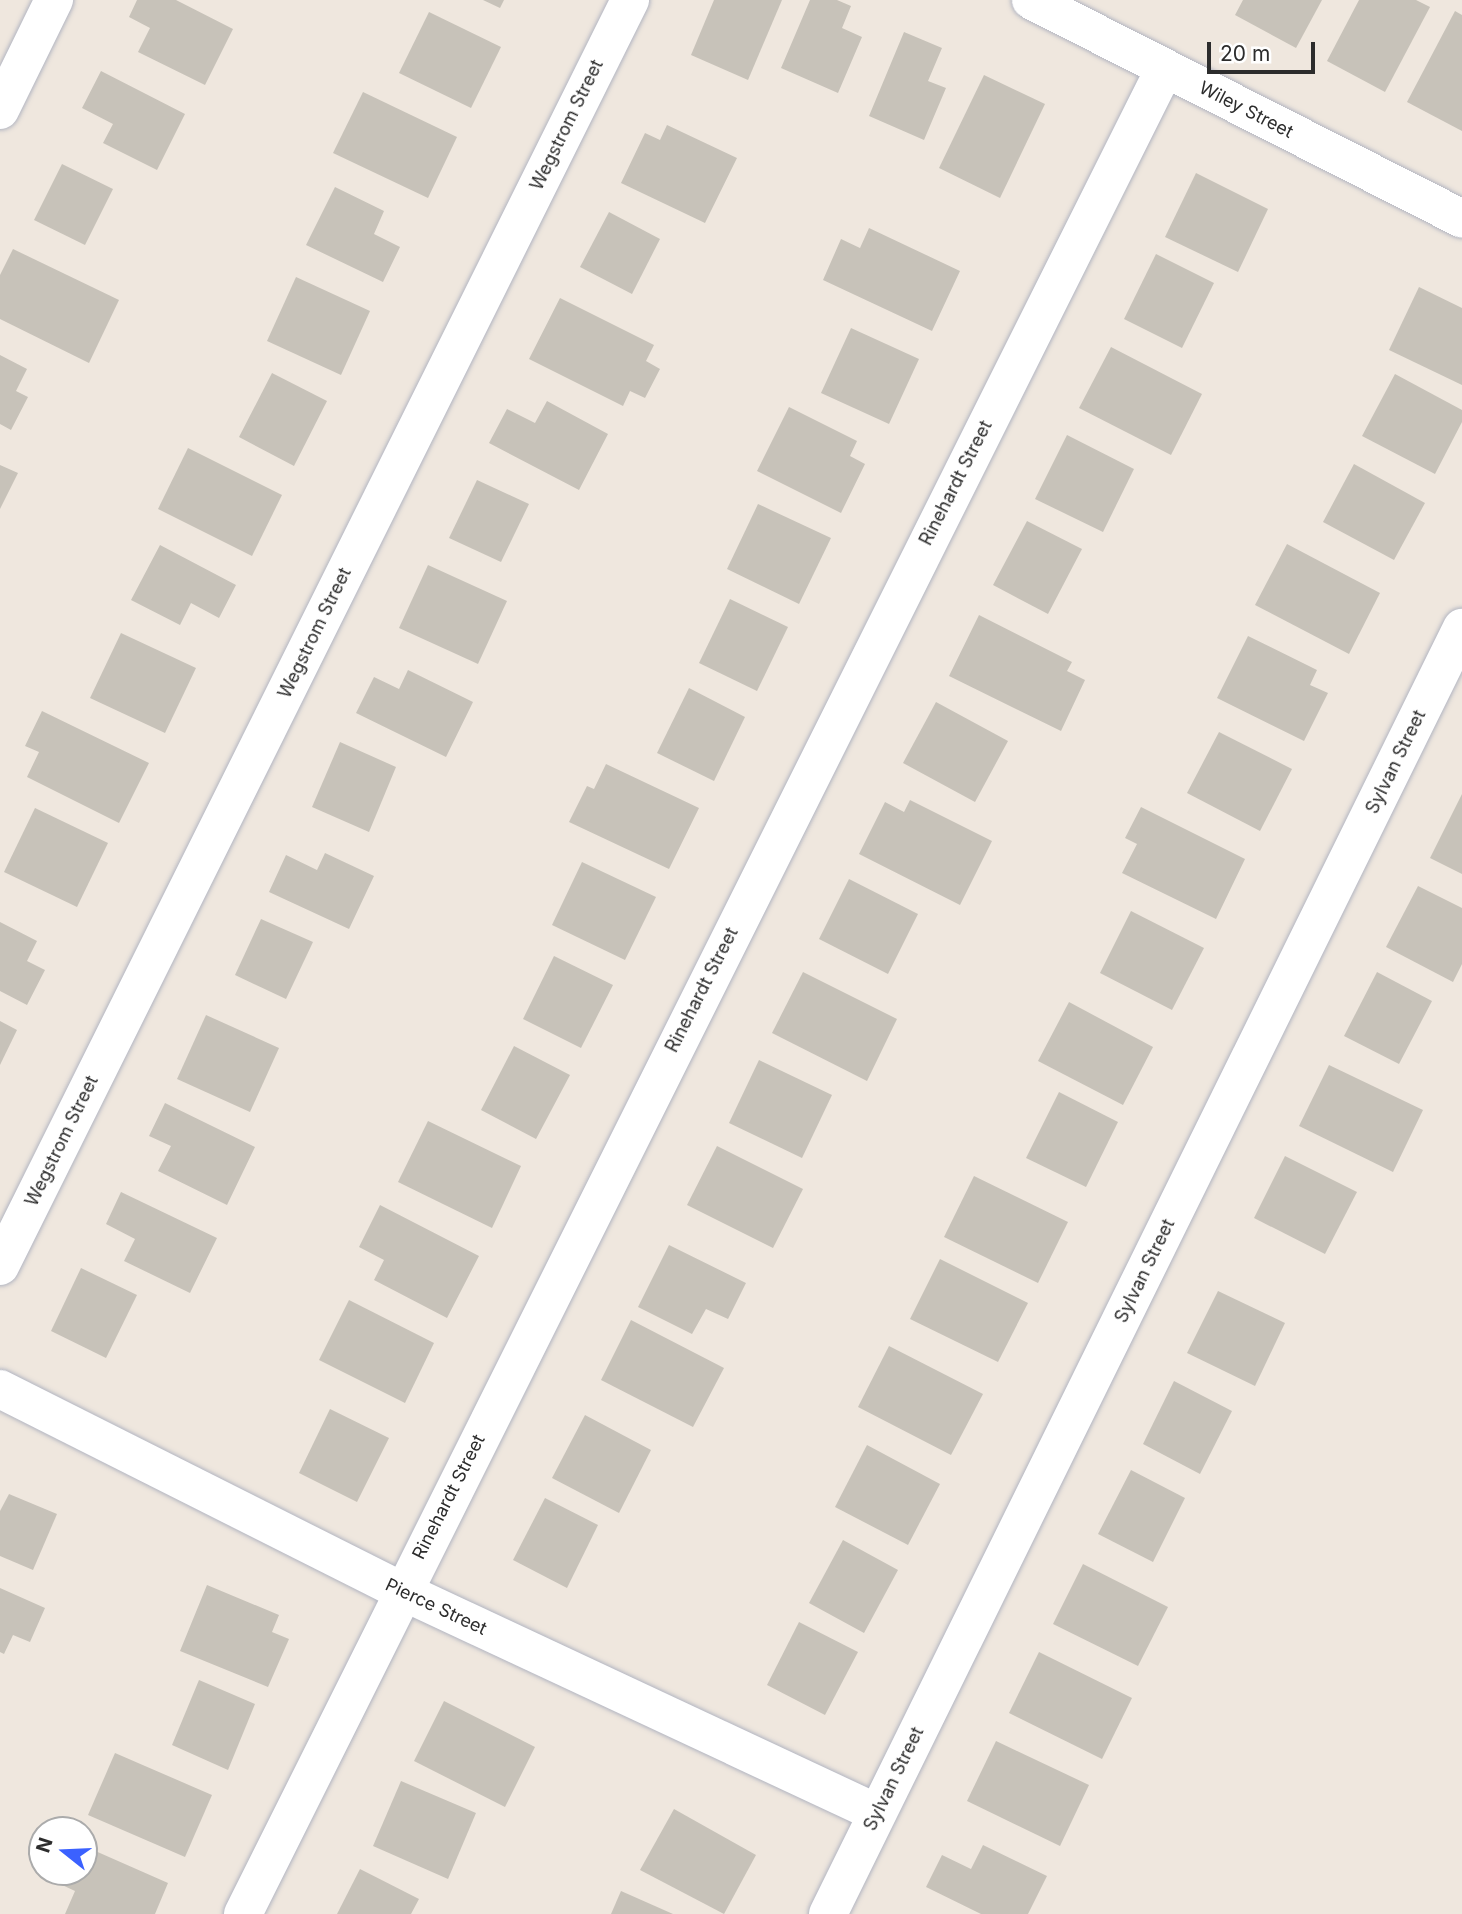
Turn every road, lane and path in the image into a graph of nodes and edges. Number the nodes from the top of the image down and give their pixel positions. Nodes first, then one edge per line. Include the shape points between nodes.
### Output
1 (54, 0) edge
2 (629, 0) edge
3 (1031, 0) edge
4 (1165, 68) junction
5 (0, 110) edge
6 (1462, 219) edge
7 (1462, 628) edge
8 (0, 1266) edge
9 (0, 1390) edge
10 (402, 1591) junction
11 (877, 1814) junction
12 (243, 1914) edge
13 (828, 1914) edge

1 - 5 street
2 - 8 street, Wegstrom Street
3 - 4 street, Wiley Street
4 - 6 street, Wiley Street
4 - 10 street, Rinehardt Street
7 - 11 street, Sylvan Street
9 - 10 street, Pierce Street
10 - 11 street, Pierce Street
10 - 12 street, Rinehardt Street
11 - 13 street, Sylvan Street

